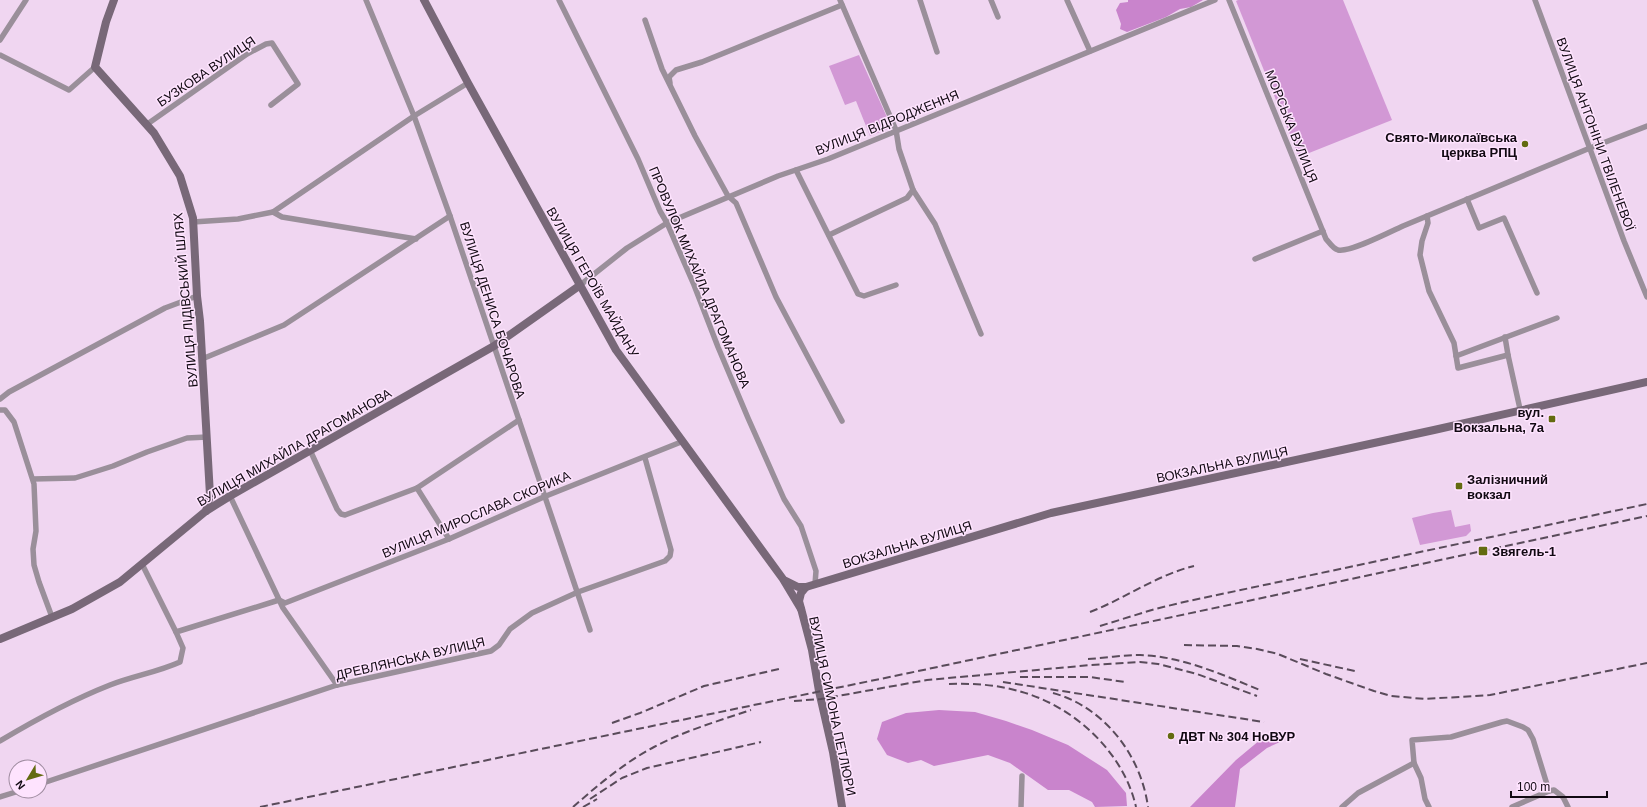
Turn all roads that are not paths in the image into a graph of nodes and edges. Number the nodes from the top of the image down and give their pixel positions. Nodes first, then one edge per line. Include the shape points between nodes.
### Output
1 (26, 0) edge
2 (114, 0) edge
3 (366, 0) edge
4 (424, 0) edge
5 (559, 0) edge
6 (920, 0) edge
7 (991, 0) edge
8 (1068, 0) edge
9 (1215, 0) edge
10 (1229, 0) edge
11 (1535, 0) edge
12 (841, 3) edge
13 (998, 17) dead end
14 (645, 20) dead end
15 (0, 40) edge
16 (1090, 51) junction
17 (937, 52) dead end
18 (0, 55) edge
19 (95, 67) junction
20 (468, 83) junction
21 (671, 85) junction
22 (271, 105) dead end
23 (414, 116) junction
24 (146, 125) junction
25 (1647, 126) edge
26 (896, 130) junction
27 (1590, 148) junction
28 (796, 170) junction
29 (913, 190) junction
30 (728, 196) junction
31 (1467, 199) junction
32 (273, 212) junction
33 (450, 216) junction
34 (1427, 216) junction
35 (193, 222) junction
36 (667, 223) junction
37 (1323, 231) junction
38 (829, 234) junction
39 (416, 239) junction
40 (1255, 259) dead end
41 (896, 285) dead end
42 (579, 286) junction
43 (1537, 293) dead end
44 (197, 296) junction
45 (1647, 297) edge
46 (1557, 318) dead end
47 (981, 334) dead end
48 (1505, 338) junction
49 (494, 346) junction
50 (1508, 355) junction
51 (1456, 356) junction
52 (202, 359) junction
53 (1647, 382) edge
54 (0, 399) edge
55 (1520, 409) junction
56 (0, 410) edge
57 (519, 420) junction
58 (842, 421) dead end
59 (207, 437) junction
60 (682, 442) junction
61 (310, 450) junction
62 (645, 458) junction
63 (33, 479) junction
64 (417, 488) junction
65 (230, 496) junction
66 (546, 496) junction
67 (206, 511) junction
68 (449, 539) junction
69 (142, 564) junction
70 (783, 579) junction
71 (815, 584) junction
72 (806, 587) junction
73 (578, 592) junction
74 (279, 600) junction
75 (801, 610) junction
76 (52, 617) junction
77 (590, 630) dead end
78 (176, 632) junction
79 (0, 639) edge
80 (337, 685) junction
81 (0, 741) edge
82 (1414, 763) junction
83 (1022, 776) dead end
84 (48, 781) edge
85 (1549, 791) junction
86 (842, 807) edge
87 (1021, 807) edge
88 (1342, 807) edge
89 (1429, 807) edge
90 (1512, 807) edge
91 (1568, 807) edge

1 - 15 street
2 - 19 street
3 - 23 street, ВУЛИЦЯ ДЕНИСА БОЧАРОВА
4 - 20 street, ВУЛИЦЯ ГЕРОЇВ МАЙДАНУ
5 - 36 street, ПРОВУЛОК МИХАЙЛА ДРАГОМАНОВА
6 - 17 street
7 - 13 street
8 - 16 street
9 - 16 street, ВУЛИЦЯ ВІДРОДЖЕННЯ
10 - 37 street, МОРСЬКА ВУЛИЦЯ
11 - 27 street, ВУЛИЦЯ АНТОНІНИ ТВІЛЕНЕВОЇ
12 - 21 street via 676,70 669,77
12 - 26 street
14 - 21 street via 662,69
16 - 26 street, ВУЛИЦЯ ВІДРОДЖЕННЯ
18 - 19 street via 68,90
19 - 24 street, ВУЛИЦЯ ЛІДІВСЬКИЙ ШЛЯХ
20 - 23 street
20 - 42 street, ВУЛИЦЯ ГЕРОЇВ МАЙДАНУ
21 - 30 street
22 - 24 street, БУЗКОВА ВУЛИЦЯ via 298,84 272,44 266,44 247,54
23 - 32 street
23 - 33 street, ВУЛИЦЯ ДЕНИСА БОЧАРОВА
24 - 35 street, ВУЛИЦЯ ЛІДІВСЬКИЙ ШЛЯХ via 154,133 180,176
25 - 27 street
26 - 28 street, ВУЛИЦЯ ВІДРОДЖЕННЯ
26 - 29 street via 899,149
27 - 31 street
27 - 45 street, ВУЛИЦЯ АНТОНІНИ ТВІЛЕНЕВОЇ
28 - 30 street, ВУЛИЦЯ ВІДРОДЖЕННЯ
28 - 38 street
29 - 38 street via 907,198
29 - 47 street via 935,224
30 - 36 street, ВУЛИЦЯ ВІДРОДЖЕННЯ
30 - 58 street via 736,203 776,297
31 - 34 street
31 - 43 street via 1479,228 1504,218
32 - 35 street via 238,219
32 - 39 street via 282,217
33 - 39 street
33 - 49 street, ВУЛИЦЯ ДЕНИСА БОЧАРОВА
34 - 37 street, МОРСЬКА ВУЛИЦЯ via 1345,250 1332,247
34 - 51 street via 1428,223 1420,255 1429,291 1454,343
35 - 44 street, ВУЛИЦЯ ЛІДІВСЬКИЙ ШЛЯХ
36 - 42 street, ВУЛИЦЯ ВІДРОДЖЕННЯ via 627,248
36 - 71 street, ПРОВУЛОК МИХАЙЛА ДРАГОМАНОВА via 784,499 806,537 816,571
37 - 40 street
38 - 41 street via 858,294 864,296
39 - 52 street via 284,325
42 - 49 street, ВУЛИЦЯ МИХАЙЛА ДРАГОМАНОВА
42 - 60 street, ВУЛИЦЯ ГЕРОЇВ МАЙДАНУ via 616,350
44 - 52 street, ВУЛИЦЯ ЛІДІВСЬКИЙ ШЛЯХ
44 - 54 street via 165,308
46 - 48 street
48 - 50 street
48 - 51 street
49 - 57 street, ВУЛИЦЯ ДЕНИСА БОЧАРОВА
49 - 61 street, ВУЛИЦЯ МИХАЙЛА ДРАГОМАНОВА
50 - 51 street via 1458,368
50 - 55 street
52 - 59 street, ВУЛИЦЯ ЛІДІВСЬКИЙ ШЛЯХ
53 - 55 street, ВОКЗАЛЬНА ВУЛИЦЯ
55 - 71 street, ВОКЗАЛЬНА ВУЛИЦЯ via 1051,513
56 - 63 street via 10,414 14,422
57 - 64 street
57 - 66 street, ВУЛИЦЯ ДЕНИСА БОЧАРОВА
59 - 63 street via 187,438 74,478
59 - 67 street, ВУЛИЦЯ ЛІДІВСЬКИЙ ШЛЯХ via 210,495
60 - 62 street, ВУЛИЦЯ МИРОСЛАВА СКОРИКА
60 - 70 street, ВУЛИЦЯ ГЕРОЇВ МАЙДАНУ
61 - 64 street via 341,514 345,515
61 - 65 street, ВУЛИЦЯ МИХАЙЛА ДРАГОМАНОВА
62 - 66 street, ВУЛИЦЯ МИРОСЛАВА СКОРИКА
62 - 73 street, ДРЕВЛЯНСЬКА ВУЛИЦЯ via 671,550 670,556 655,565
63 - 76 street via 36,505 34,564
64 - 68 street
65 - 67 street, ВУЛИЦЯ МИХАЙЛА ДРАГОМАНОВА
65 - 74 street
66 - 68 street, ВУЛИЦЯ МИРОСЛАВА СКОРИКА
66 - 73 street, ВУЛИЦЯ ДЕНИСА БОЧАРОВА
67 - 69 street, ВУЛИЦЯ МИХАЙЛА ДРАГОМАНОВА
68 - 74 street, ВУЛИЦЯ МИРОСЛАВА СКОРИКА via 285,603
69 - 76 street, ВУЛИЦЯ МИХАЙЛА ДРАГОМАНОВА via 120,582 72,609
69 - 78 street
70 - 72 street via 791,585
70 - 75 street, ВУЛИЦЯ ГЕРОЇВ МАЙДАНУ
71 - 72 street, ВОКЗАЛЬНА ВУЛИЦЯ
72 - 75 street via 799,601
73 - 77 street, ВУЛИЦЯ ДЕНИСА БОЧАРОВА
73 - 80 street, ДРЕВЛЯНСЬКА ВУЛИЦЯ via 532,613 510,629 500,645 491,651
74 - 78 street, ВУЛИЦЯ МИРОСЛАВА СКОРИКА
74 - 80 street
75 - 86 street, ВУЛИЦЯ СИМОНА ПЕТЛЮРИ via 812,650
76 - 79 street, ВУЛИЦЯ МИХАЙЛА ДРАГОМАНОВА
78 - 81 street via 183,648 180,662 110,685
80 - 84 street, ДРЕВЛЯНСЬКА ВУЛИЦЯ
82 - 85 street via 1412,740 1451,738 1507,721 1528,730
82 - 88 street via 1358,793
82 - 89 street
83 - 87 street
85 - 90 street
85 - 91 street via 1554,790

